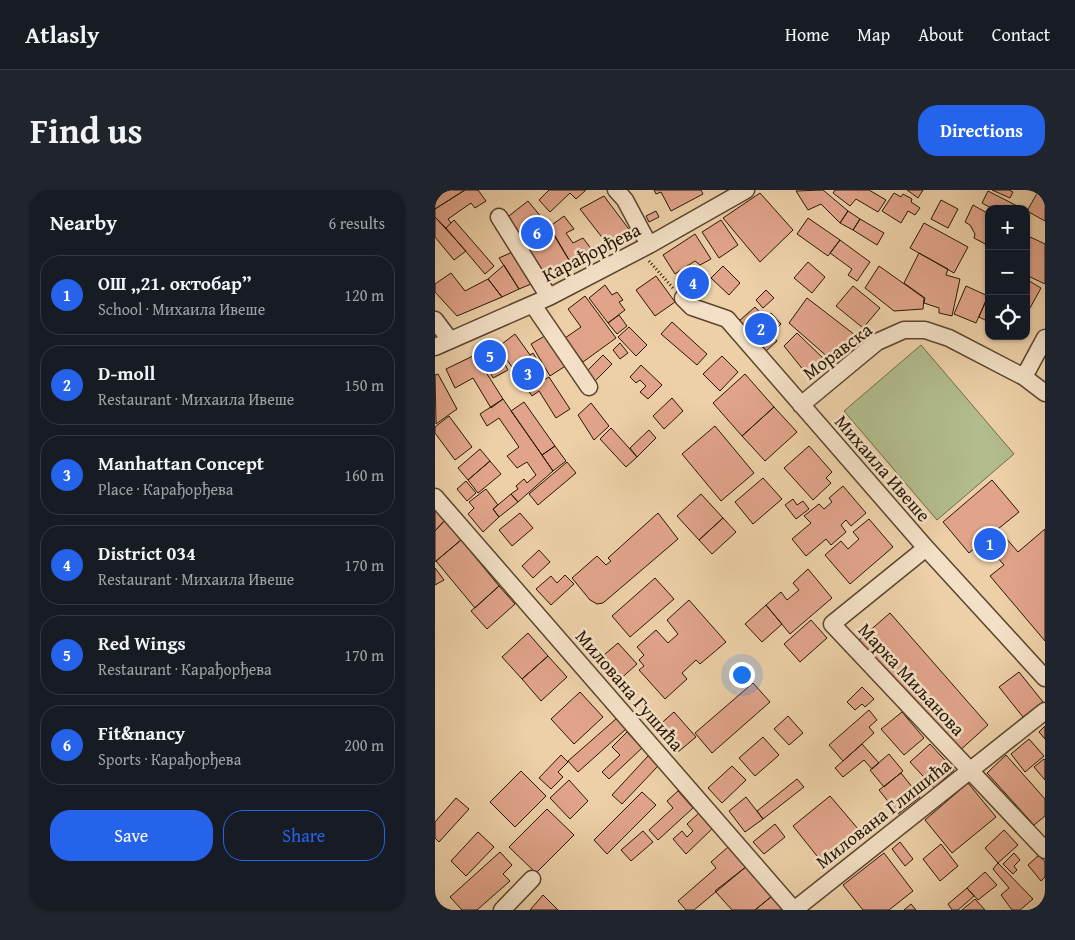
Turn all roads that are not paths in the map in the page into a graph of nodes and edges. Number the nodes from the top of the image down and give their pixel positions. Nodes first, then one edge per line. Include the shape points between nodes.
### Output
1 (616, 190) edge
2 (746, 190) edge
3 (499, 217) dead end
4 (649, 253) junction
5 (549, 297) junction
6 (683, 298) road end
7 (533, 304) junction
8 (435, 320) edge
9 (1045, 338) edge
10 (443, 344) edge
11 (1024, 377) junction
12 (589, 388) dead end
13 (1045, 393) edge
14 (801, 405) junction
15 (435, 497) edge
16 (926, 548) junction
17 (1045, 678) edge
18 (1045, 711) edge
19 (969, 770) junction
20 (1045, 850) edge
21 (532, 879) dead end
22 (502, 910) edge
23 (794, 910) edge

1 - 4 street via 625,200
2 - 4 street, Карађорђева
3 - 5 street
4 - 5 street, Карађорђева
5 - 7 street, Карађорђева
6 - 14 street, Михаила Ивеше via 692,307 727,319
7 - 10 street, Карађорђева
7 - 12 street
8 - 10 street, Карађорђева
9 - 11 street
11 - 13 street, Моравска
11 - 14 street, Моравска via 949,338 925,330 904,330 877,342
14 - 16 street, Михаила Ивеше
15 - 23 street, Милована Гушића
16 - 17 street, Михаила Ивеше
16 - 19 street, Марка Миљанова via 832,624
18 - 19 street, Милована Глишића
19 - 20 street, Марка Миљанова
19 - 23 street, Милована Глишића
21 - 22 street

